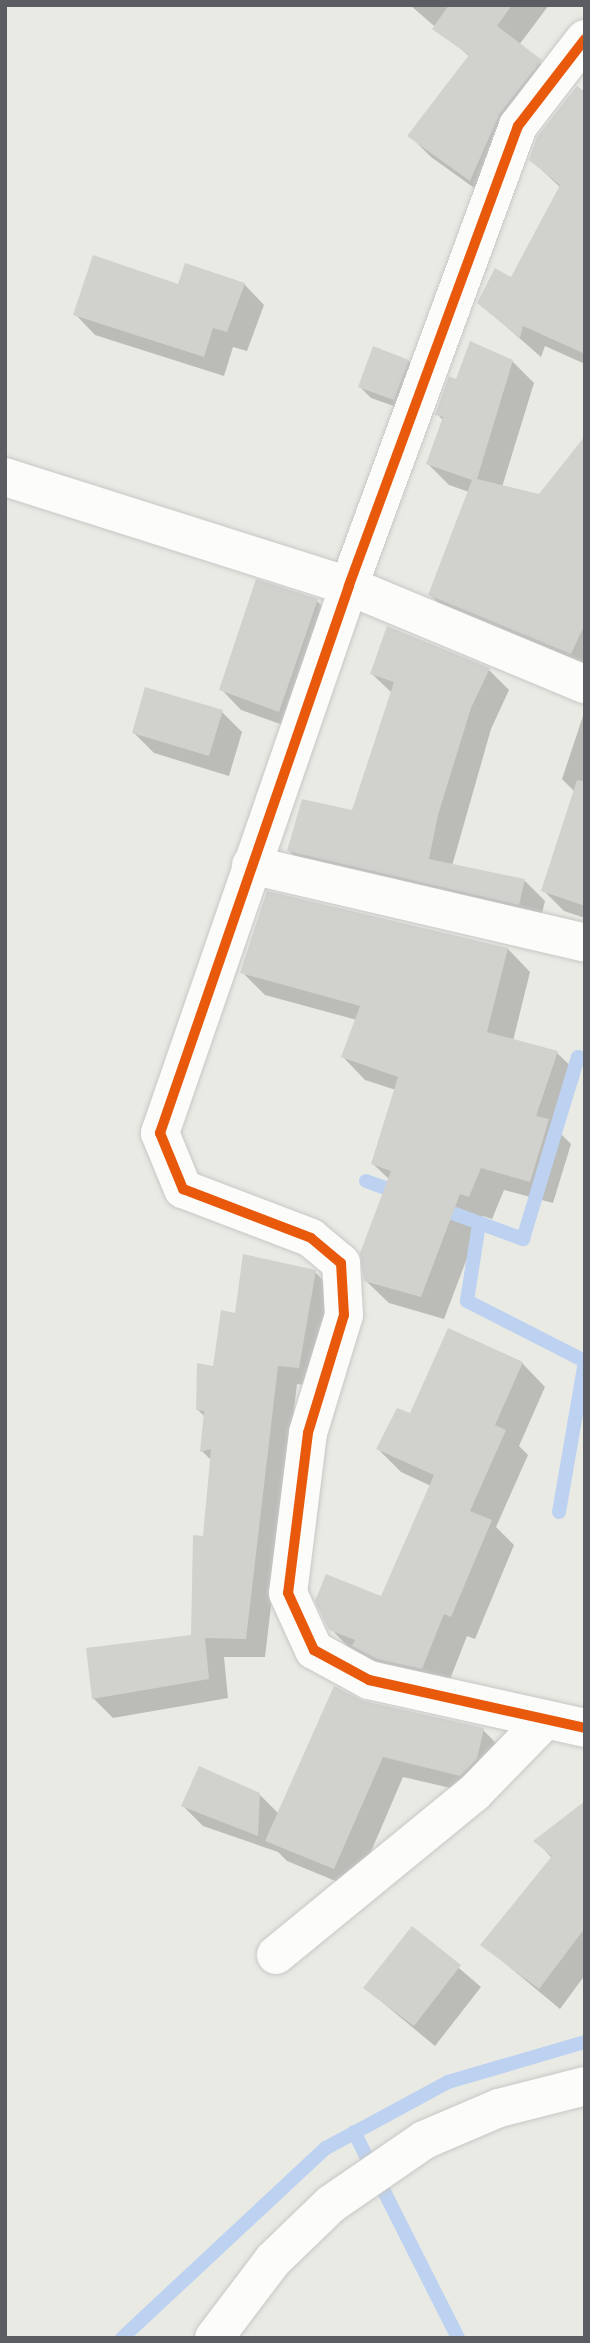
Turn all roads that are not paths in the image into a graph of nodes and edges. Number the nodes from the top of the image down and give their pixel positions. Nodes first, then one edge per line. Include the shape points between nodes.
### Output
1 (585, 39) edge
2 (5, 477) edge
3 (349, 586) junction
4 (585, 684) edge
5 (251, 865) junction
6 (585, 943) edge
7 (542, 1722) junction
8 (585, 1728) edge
9 (276, 1955) dead end
10 (585, 2086) edge
11 (214, 2338) edge

1 - 3 street via 518,126
2 - 3 street
3 - 4 street
3 - 5 street
5 - 6 street
5 - 7 street via 160,1133 183,1189 311,1238 341,1263 344,1315 308,1433 288,1593 314,1650 369,1680
7 - 8 street
7 - 9 street via 474,1793
10 - 11 street via 499,2108 424,2140 331,2204 273,2260

